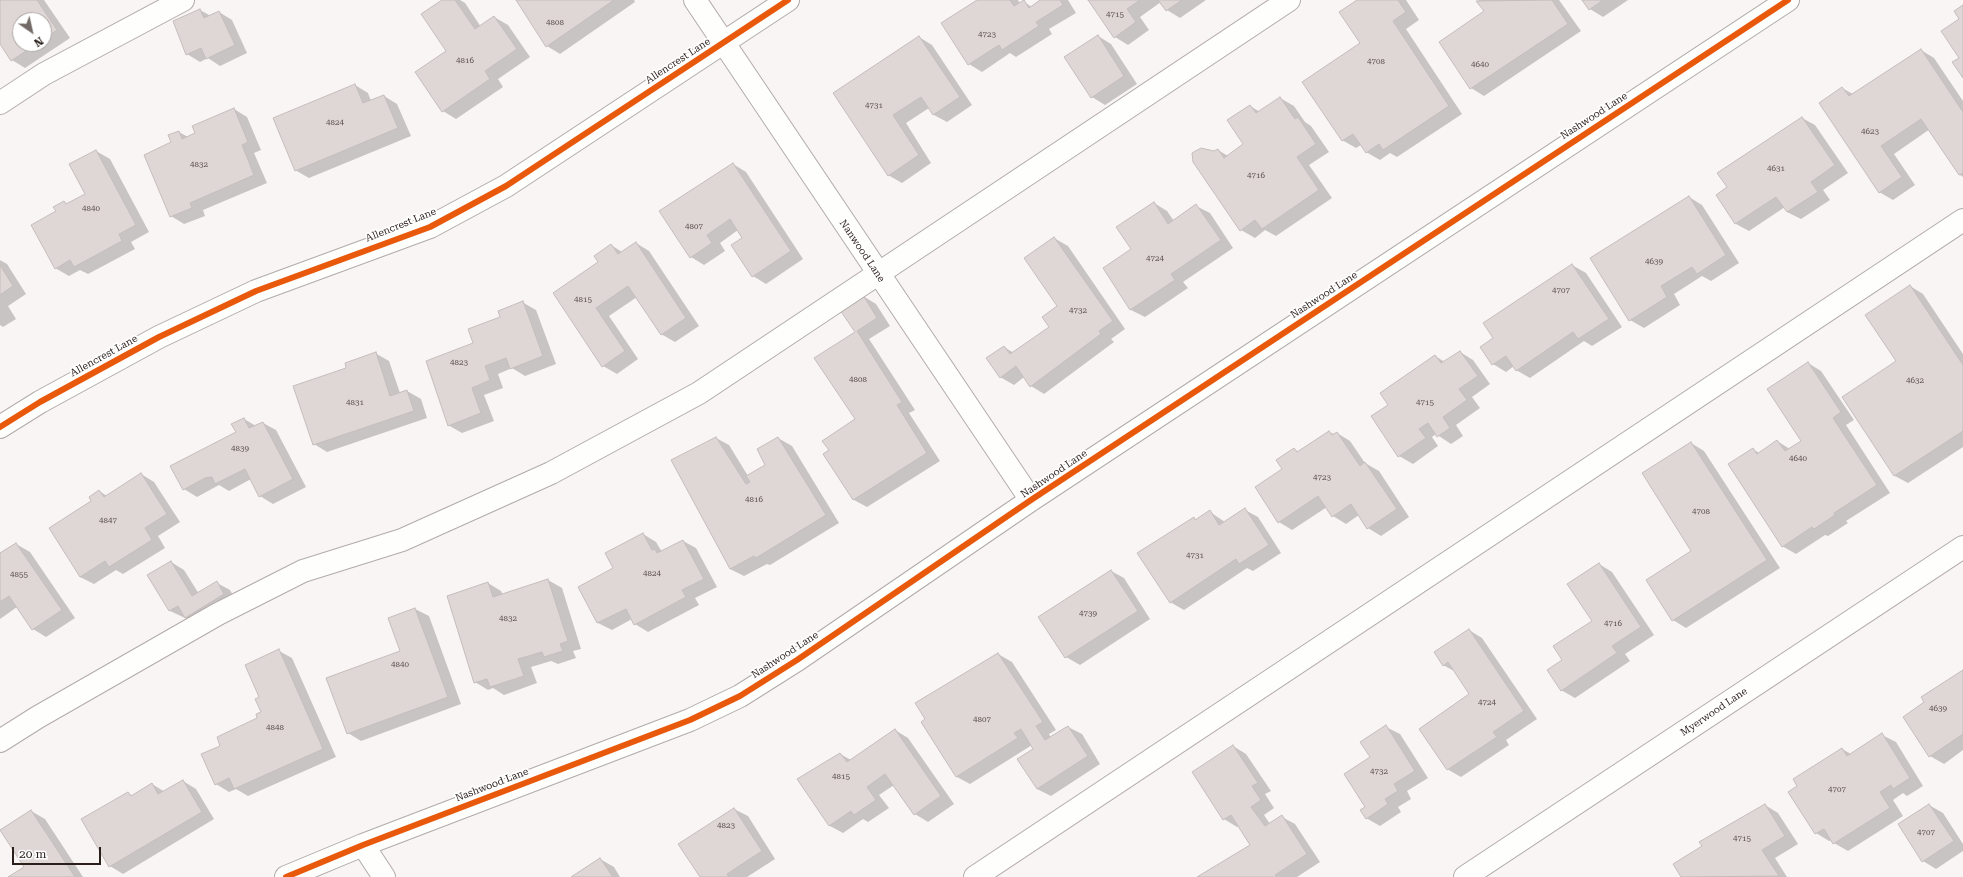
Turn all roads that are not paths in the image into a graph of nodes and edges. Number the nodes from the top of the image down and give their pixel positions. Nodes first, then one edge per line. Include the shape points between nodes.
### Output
1 (183, 0) edge
2 (695, 0) edge
3 (788, 0) edge
4 (1289, 0) edge
5 (1788, 0) edge
6 (722, 44) junction
7 (0, 103) edge
8 (1963, 220) edge
9 (878, 274) junction
10 (0, 427) edge
11 (1031, 500) junction
12 (1963, 547) edge
13 (0, 741) edge
14 (363, 845) junction
15 (286, 877) edge
16 (384, 877) edge
17 (975, 877) edge
18 (1465, 877) edge

1 - 7 street via 44,74
2 - 6 street, Nanwood Lane
3 - 6 street, Allencrest Lane
4 - 9 street
5 - 11 street, Nashwood Lane
6 - 9 street, Nanwood Lane
6 - 10 street, Allencrest Lane via 506,186 444,219 256,291 159,337 40,402
8 - 17 street
9 - 11 street, Nanwood Lane
9 - 13 street via 699,393 551,473 402,540 303,571 211,618
11 - 14 street, Nashwood Lane via 740,696 690,720
12 - 18 street, Myerwood Lane
14 - 15 street, Nashwood Lane
14 - 16 street

